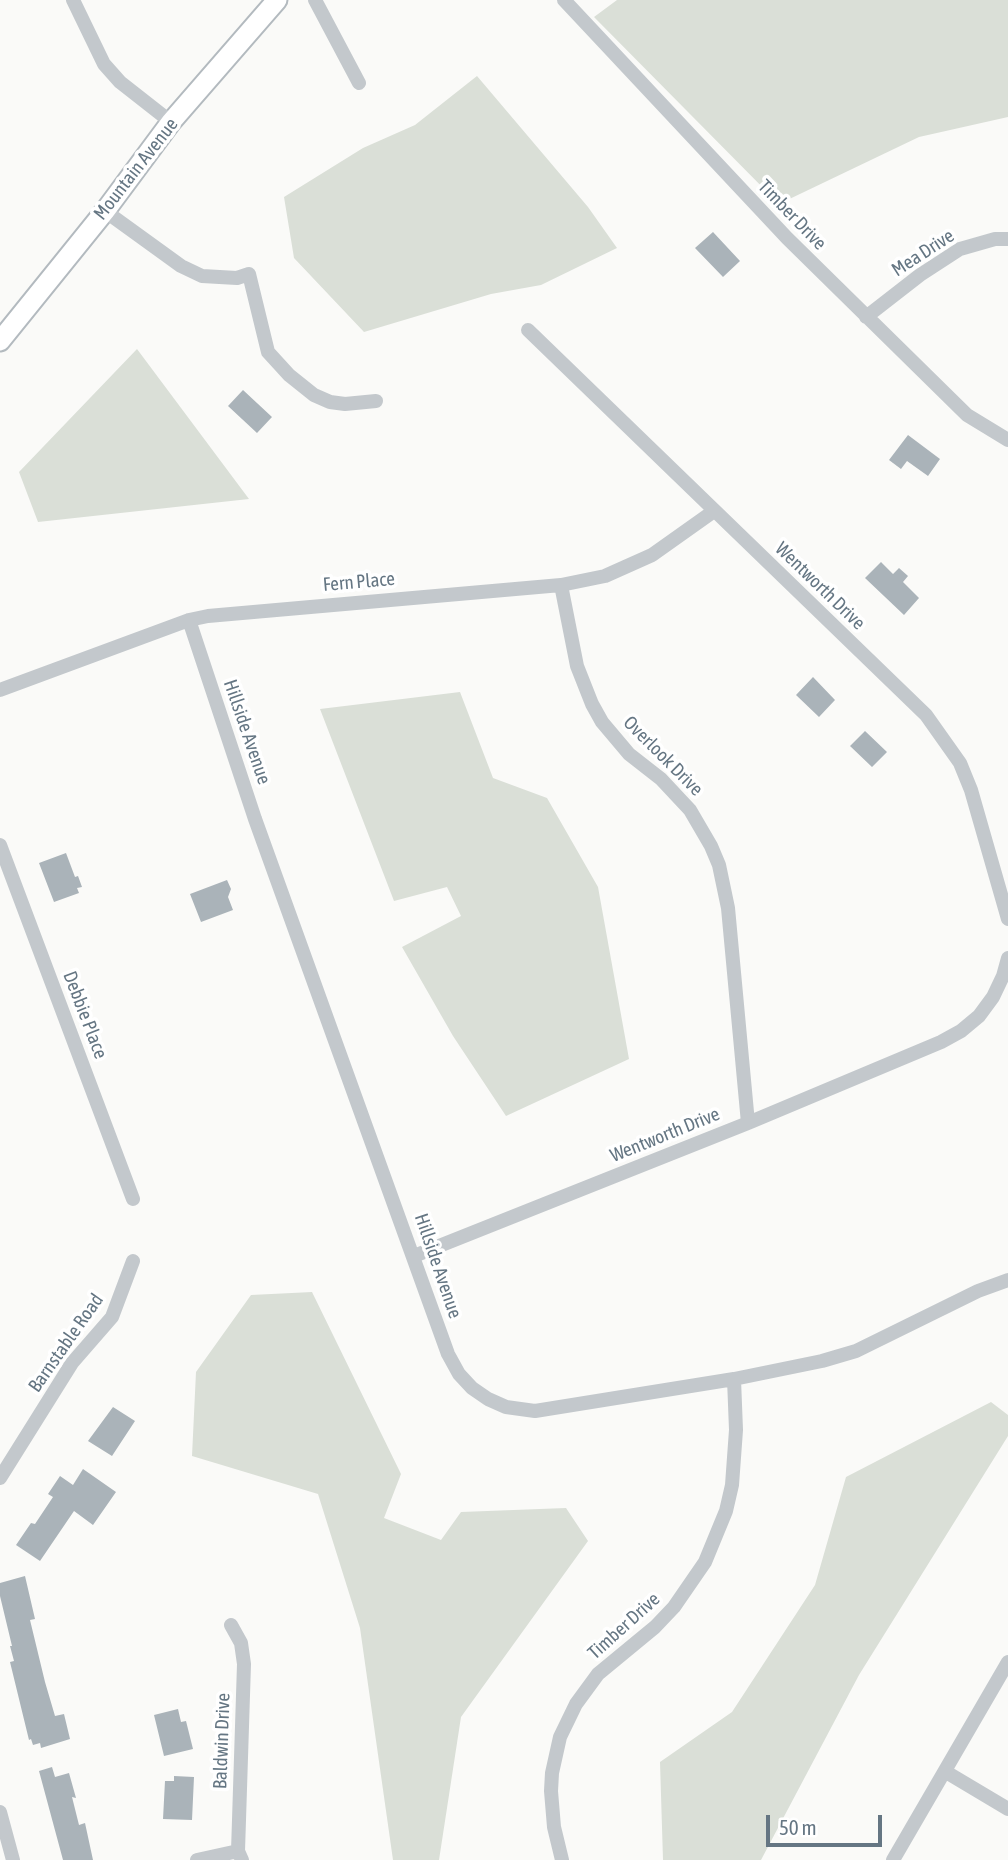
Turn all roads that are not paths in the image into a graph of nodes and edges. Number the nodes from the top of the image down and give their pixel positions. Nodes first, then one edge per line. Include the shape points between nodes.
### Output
1 (73, 0) edge
2 (276, 0) edge
3 (315, 0) edge
4 (564, 0) edge
5 (359, 83) dead end
6 (171, 122) junction
7 (105, 211) junction
8 (1008, 239) edge
9 (866, 317) junction
10 (528, 331) dead end
11 (0, 341) edge
12 (376, 401) dead end
13 (1008, 440) edge
14 (713, 511) junction
15 (561, 585) junction
16 (189, 620) junction
17 (0, 690) edge
18 (0, 845) edge
19 (1008, 919) edge
20 (1008, 958) edge
21 (748, 1123) junction
22 (133, 1199) dead end
23 (414, 1256) junction
24 (133, 1261) dead end
25 (1008, 1280) edge
26 (734, 1379) junction
27 (0, 1478) edge
28 (231, 1625) dead end
29 (1008, 1662) edge
30 (946, 1772) junction
31 (1008, 1809) edge
32 (0, 1812) edge
33 (240, 1855) edge
34 (13, 1860) edge
35 (197, 1860) edge
36 (562, 1860) edge
37 (893, 1860) edge

1 - 6 street via 104,64
2 - 6 main road, Mountain Avenue
3 - 5 street
4 - 9 street, Timber Drive
6 - 7 main road, Mountain Avenue
7 - 11 main road, Mountain Avenue
7 - 12 street via 202,276 249,274 268,352 300,386 330,402
8 - 9 street, Mea Drive via 960,249
9 - 13 street, Timber Drive via 967,415
10 - 14 street, Wentworth Drive
14 - 15 street, Fern Place via 629,567
14 - 19 street, Wentworth Drive via 926,715 960,763 971,790
15 - 16 street, Fern Place via 240,611
15 - 21 street, Overlook Drive via 577,666 592,704 629,754 690,810 719,865 728,908
16 - 17 street, Fern Place
16 - 23 street, Hillside Avenue
18 - 22 street, Debbie Place
20 - 21 street, Wentworth Drive via 993,997 961,1031
21 - 23 street, Wentworth Drive
23 - 26 street, Hillside Avenue via 454,1366 472,1388 506,1407 554,1409
24 - 27 street, Barnstable Road via 112,1317 72,1363
25 - 26 street, Hillside Avenue via 856,1351
26 - 36 street, Timber Drive via 732,1485 705,1562 665,1617 592,1681 560,1737 551,1791
28 - 33 street, Baldwin Drive via 241,1643 244,1664
29 - 30 street
30 - 31 street
30 - 37 street
32 - 34 street
33 - 35 street

